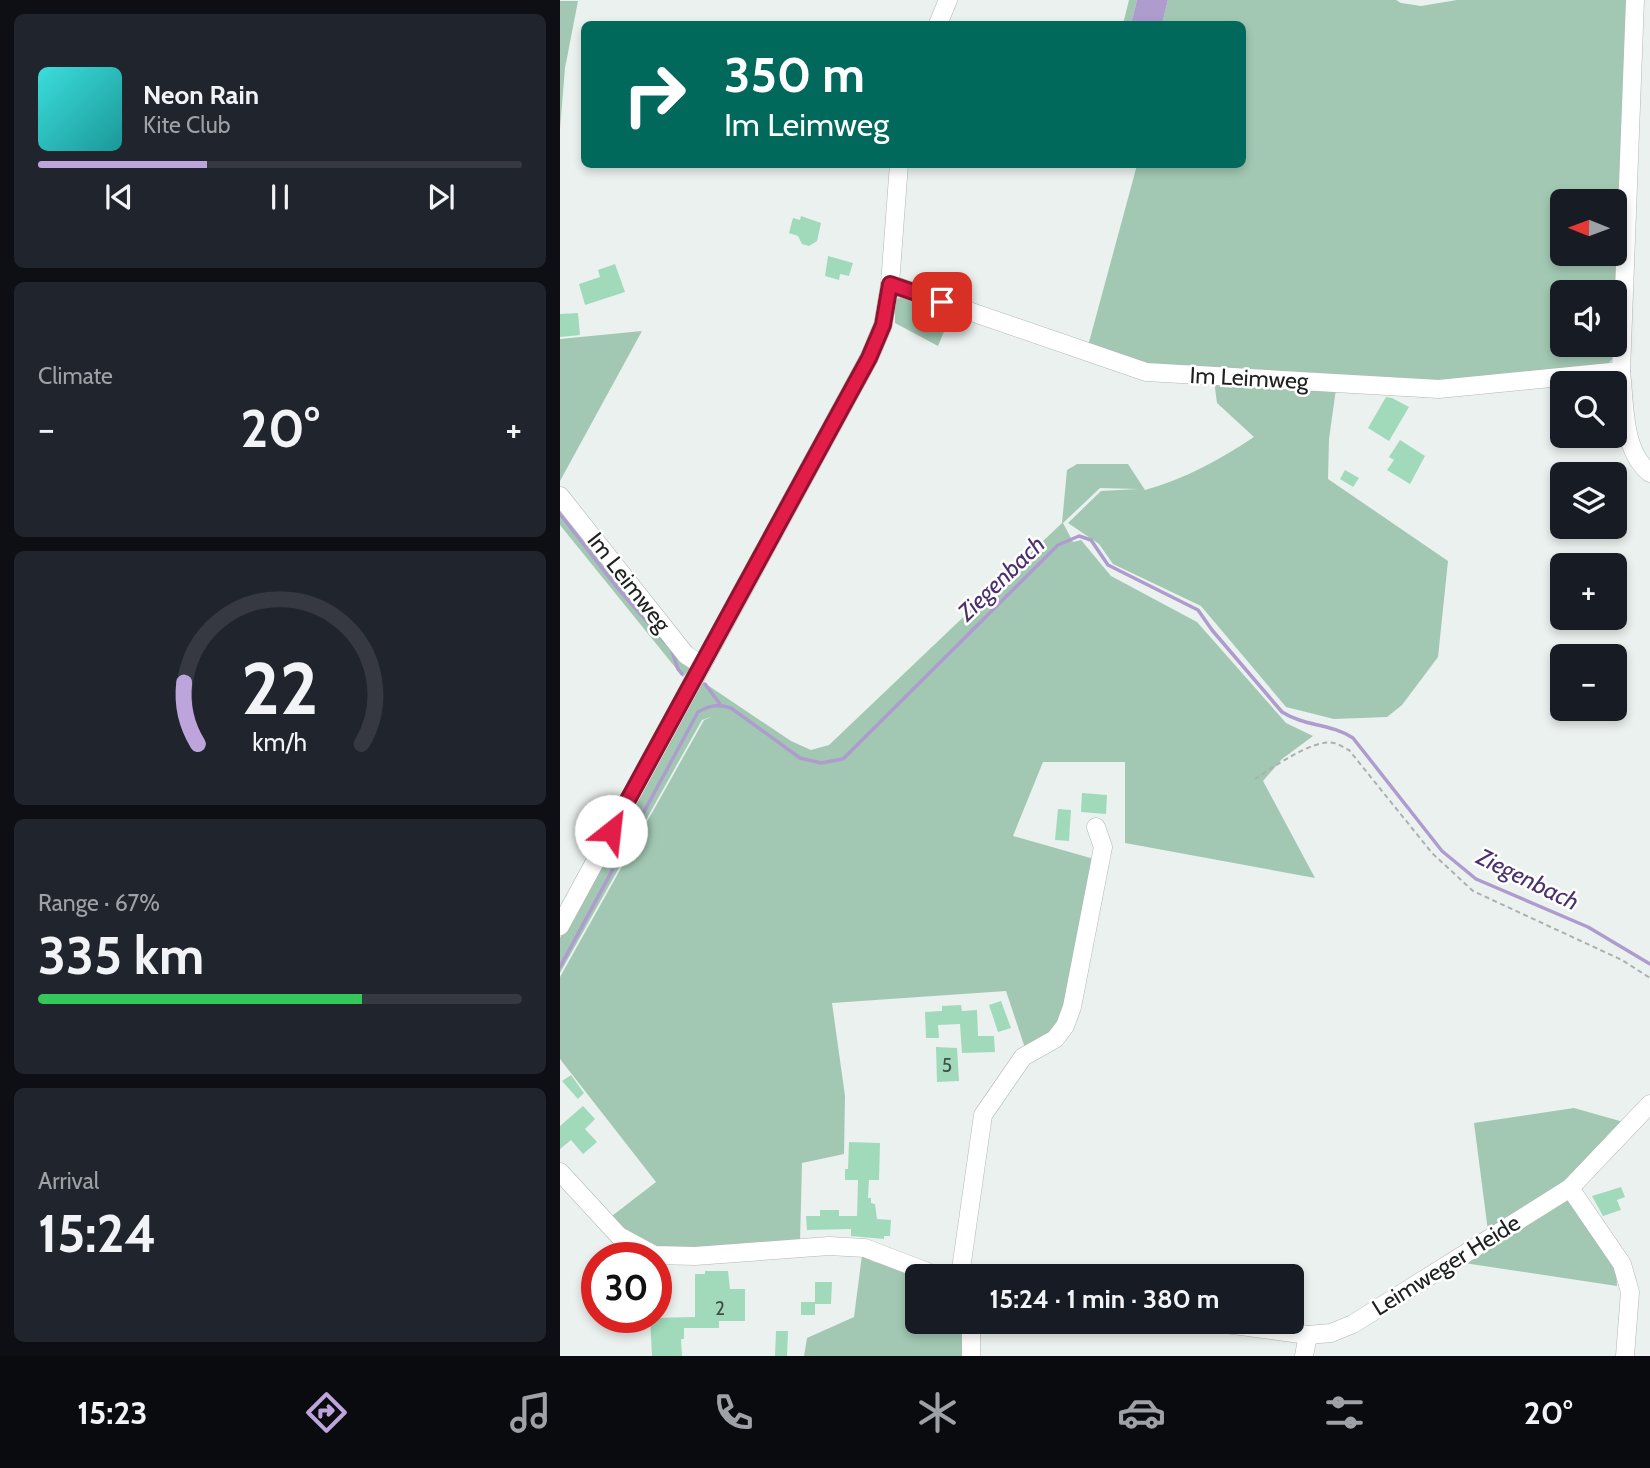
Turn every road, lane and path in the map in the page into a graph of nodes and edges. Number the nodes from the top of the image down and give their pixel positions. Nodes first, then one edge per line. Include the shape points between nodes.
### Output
1 (948, 0) edge
2 (1634, 0) edge
3 (939, 21) edge
4 (899, 168) edge
5 (890, 284) junction
6 (1621, 371) edge
7 (1550, 378) edge
8 (1627, 427) edge
9 (1650, 472) edge
10 (560, 496) edge
11 (702, 665) junction
12 (1255, 779) dead end
13 (1097, 827) dead end
14 (560, 926) edge
15 (1650, 978) edge
16 (1650, 1104) edge
17 (560, 1171) edge
18 (1570, 1188) junction
19 (907, 1264) edge
20 (962, 1264) edge
21 (971, 1334) edge
22 (1300, 1334) edge
23 (1308, 1335) junction
24 (971, 1356) edge
25 (1304, 1356) edge
26 (1625, 1356) edge

1 - 3 street
2 - 6 street
4 - 5 street
5 - 7 street, Im Leimweg via 1146,372 1439,389
5 - 11 street via 883,325 869,358
8 - 9 street via 1632,448
10 - 11 street, Im Leimweg via 686,654
11 - 14 street
12 - 15 path via 1309,748 1332,742 1349,750 1432,853 1473,891 1622,960
13 - 20 street via 1103,847 1072,1007 1055,1039 1023,1057 983,1115
16 - 18 street, Leimweger Heide
17 - 19 street via 619,1236 654,1255 829,1246 865,1248
18 - 23 street, Leimweger Heide via 1353,1324 1331,1333
18 - 26 street via 1622,1264 1630,1292
21 - 24 street
22 - 23 street, Leimweger Heide
23 - 25 street

